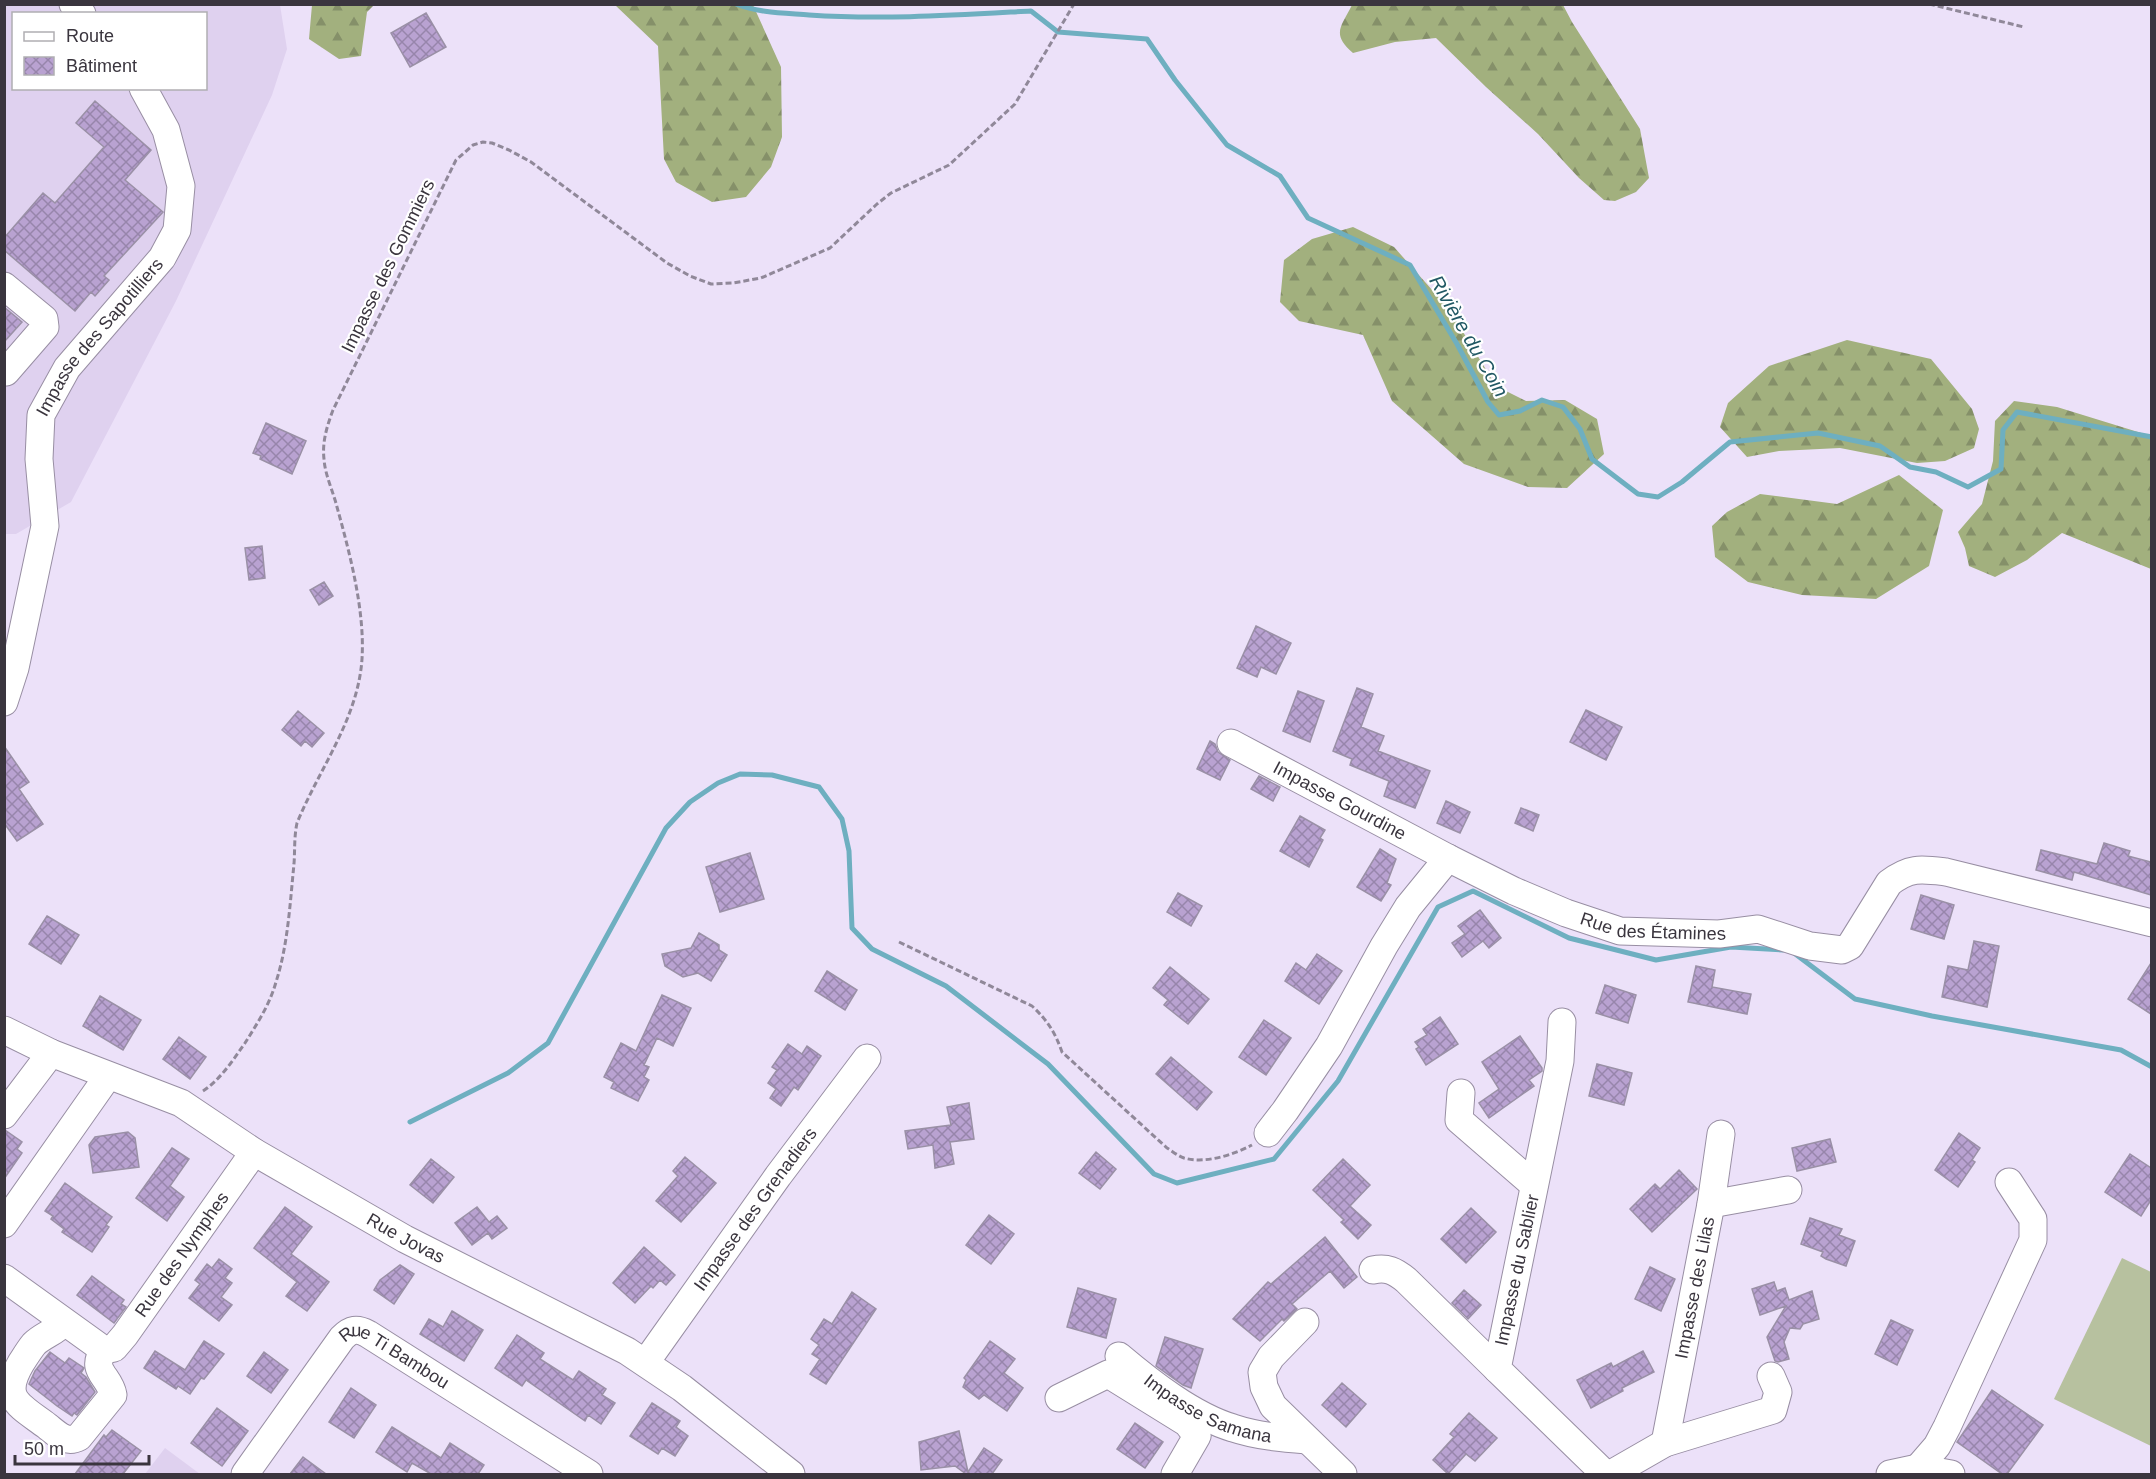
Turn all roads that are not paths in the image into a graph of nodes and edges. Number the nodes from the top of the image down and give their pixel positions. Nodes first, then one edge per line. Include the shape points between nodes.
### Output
1 (144, 90) edge
2 (4, 286) edge
3 (6, 372) dead end
4 (4, 702) edge
5 (1231, 743) dead end
6 (1448, 858) junction
7 (2151, 923) edge
8 (1562, 1022) dead end
9 (4, 1030) edge
10 (51, 1053) junction
11 (867, 1058) dead end
12 (108, 1076) junction
13 (1461, 1092) dead end
14 (4, 1115) edge
15 (1268, 1133) road end
16 (1721, 1134) dead end
17 (254, 1152) junction
18 (2010, 1182) dead end
19 (1534, 1185) junction
20 (1788, 1190) dead end
21 (1711, 1204) junction
22 (4, 1224) edge
23 (1372, 1270) dead end
24 (4, 1278) edge
25 (64, 1322) junction
26 (1305, 1322) dead end
27 (104, 1350) junction
28 (1119, 1356) dead end
29 (646, 1362) junction
30 (1497, 1369) junction
31 (1771, 1376) dead end
32 (1059, 1398) dead end
33 (1307, 1440) junction
34 (1665, 1443) junction
35 (1918, 1468) junction
36 (245, 1474) edge
37 (589, 1474) edge
38 (791, 1474) edge
39 (1175, 1474) edge
40 (1343, 1474) edge
41 (1605, 1474) edge
42 (1611, 1474) edge
43 (1890, 1474) edge
44 (1951, 1474) edge

1 - 4 street, Impasse des Sapotilliers via 166,130 182,186 177,230 162,258 67,368 41,415 39,459 45,526
2 - 3 street via 45,323
5 - 6 street, Impasse Gourdine
6 - 7 street, Rue des Étamines via 1514,891 1620,931 1719,934 1758,929 1810,946 1842,950 1850,946 1889,883 1918,868
6 - 15 street via 1408,907 1329,1046
8 - 19 street, Impasse du Sablier via 1560,1061
9 - 10 street, Rue Jovas
10 - 12 street, Rue Jovas
10 - 14 street
11 - 29 street, Impasse des Grenadiers
12 - 17 street, Rue Jovas via 181,1103
12 - 22 street
13 - 19 street via 1459,1120
16 - 21 street, Impasse des Lilas
17 - 27 street, Rue des Nymphes via 120,1342
17 - 29 street, Rue Jovas via 405,1239
18 - 35 street via 2033,1219 2033,1240 1947,1428
19 - 30 street, Impasse du Sablier
20 - 21 street
21 - 34 street, Impasse des Lilas
23 - 30 street via 1393,1270 1406,1280
24 - 25 street
25 - 27 street
25 - 27 street via 35,1344 11,1377 9,1388 16,1402 62,1438 79,1437 113,1395 98,1363
26 - 33 street, Impasse Samana via 1262,1372 1273,1406
28 - 33 street, Impasse Samana via 1205,1416 1231,1428
29 - 38 street, Rue Jovas
30 - 41 street, Impasse du Sablier
31 - 34 street via 1778,1392 1773,1410
32 - 39 street via 1108,1374 1187,1423 1197,1436
33 - 40 street, Impasse Samana
34 - 42 street
35 - 43 street
35 - 44 street
36 - 37 street, Rue Ti Bambou via 350,1330 368,1334

